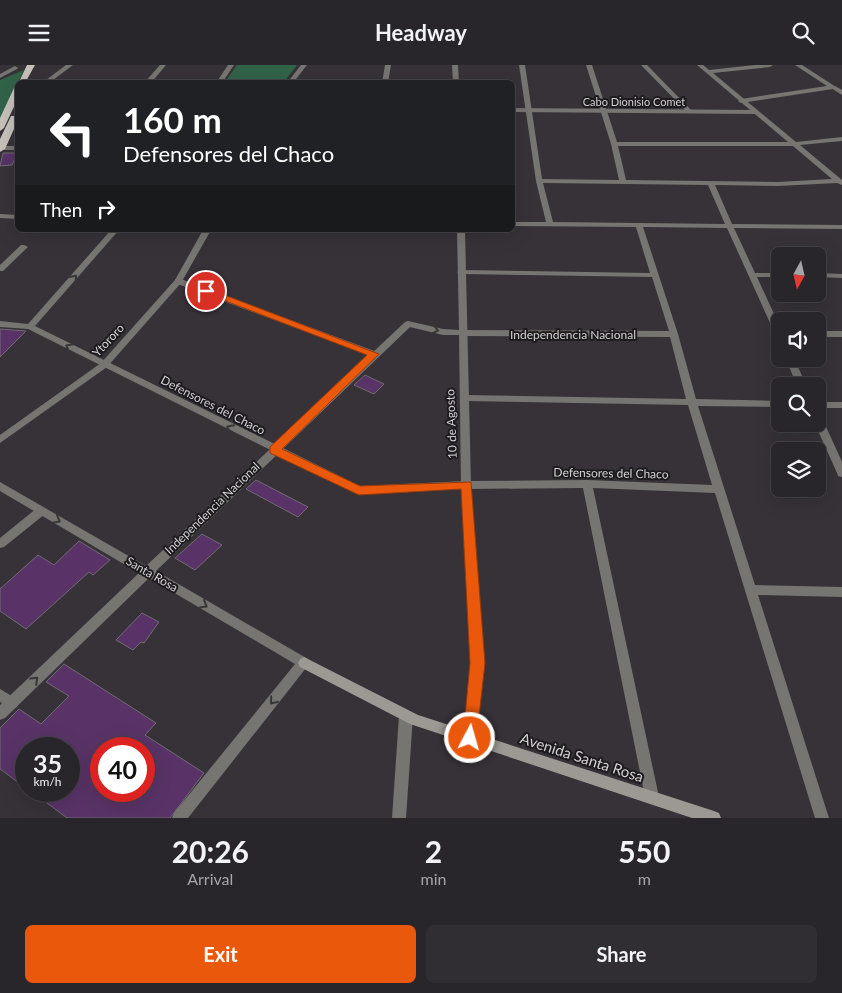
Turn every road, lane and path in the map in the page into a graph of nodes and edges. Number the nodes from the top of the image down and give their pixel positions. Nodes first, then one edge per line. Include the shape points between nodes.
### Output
1 (31, 65) edge
2 (41, 65) edge
3 (70, 65) edge
4 (163, 65) edge
5 (231, 65) edge
6 (304, 65) edge
7 (388, 65) edge
8 (455, 65) edge
9 (522, 65) edge
10 (589, 65) edge
11 (644, 65) edge
12 (700, 65) edge
13 (770, 65) edge
14 (798, 65) edge
15 (16, 68) dead end
16 (707, 72) junction
17 (0, 76) edge
18 (23, 80) edge
19 (33, 80) edge
20 (49, 80) edge
21 (150, 80) edge
22 (221, 80) edge
23 (292, 80) edge
24 (386, 80) edge
25 (456, 80) edge
26 (842, 86) edge
27 (833, 87) junction
28 (15, 93) edge
29 (842, 93) edge
30 (741, 101) junction
31 (515, 110) edge
32 (530, 110) junction
33 (603, 111) junction
34 (689, 111) junction
35 (755, 112) junction
36 (15, 117) edge
37 (1, 125) edge
38 (842, 139) edge
39 (614, 144) junction
40 (793, 144) junction
41 (15, 148) edge
42 (0, 149) edge
43 (539, 181) junction
44 (623, 182) junction
45 (710, 183) junction
46 (840, 183) edge
47 (0, 216) edge
48 (15, 217) edge
49 (515, 224) edge
50 (550, 224) junction
51 (639, 226) junction
52 (729, 226) junction
53 (842, 227) edge
54 (113, 232) edge
55 (206, 232) edge
56 (461, 232) edge
57 (24, 247) dead end
58 (0, 269) edge
59 (461, 272) junction
60 (655, 275) junction
61 (751, 275) junction
62 (771, 275) edge
63 (826, 275) edge
64 (842, 275) edge
65 (178, 281) junction
66 (771, 316) edge
67 (0, 324) edge
68 (30, 327) junction
69 (462, 333) junction
70 (674, 334) junction
71 (826, 334) edge
72 (842, 334) edge
73 (374, 354) junction
74 (104, 365) junction
75 (464, 398) junction
76 (692, 403) junction
77 (771, 404) edge
78 (826, 405) edge
79 (842, 405) edge
80 (823, 432) edge
81 (0, 440) edge
82 (274, 450) junction
83 (842, 473) edge
84 (587, 484) junction
85 (466, 485) junction
86 (0, 486) edge
87 (719, 489) junction
88 (41, 511) junction
89 (0, 544) edge
90 (147, 571) junction
91 (750, 590) junction
92 (842, 591) edge
93 (304, 663) junction
94 (0, 695) edge
95 (12, 703) junction
96 (0, 714) edge
97 (406, 716) junction
98 (470, 738) junction
99 (652, 797) junction
100 (179, 818) edge
101 (399, 818) edge
102 (714, 818) edge
103 (822, 818) edge

1 - 18 highway
2 - 19 highway
3 - 20 street
4 - 21 street
5 - 22 street
6 - 23 street
7 - 24 street
8 - 25 street
9 - 32 street
10 - 33 street
11 - 34 street
12 - 16 street
13 - 16 street
14 - 27 street
15 - 17 street
16 - 30 street
26 - 27 street
27 - 29 street
27 - 30 street
28 - 37 highway
30 - 35 street
31 - 32 street, Cabo Dionisio Comet
32 - 33 street, Cabo Dionisio Comet
32 - 43 street
33 - 34 street, Cabo Dionisio Comet
33 - 39 street
34 - 35 street, Cabo Dionisio Comet
35 - 40 street
36 - 42 highway
38 - 40 street
39 - 40 street
39 - 44 street
40 - 46 street
41 - 42 street
43 - 44 street
43 - 50 street
44 - 45 street
45 - 46 street
45 - 52 street
47 - 48 street
49 - 50 street
50 - 51 street
51 - 52 street
51 - 60 street
52 - 53 street
52 - 61 street
68 -> 54 street
55 - 65 street, Ytororo
56 - 59 street, 10 de Agosto
57 - 58 street
59 - 60 street
59 - 69 street, 10 de Agosto
60 - 70 street
61 - 62 street
61 - 66 street
63 - 64 street
65 - 73 street
65 - 74 street, Ytororo
67 - 68 street, Defensores del Chaco
74 -> 68 street, Defensores del Chaco
69 - 70 street, Independencia Nacional
73 -> 69 street, Independencia Nacional via 408,324
69 - 75 street, 10 de Agosto
70 - 76 street
71 - 72 street
73 - 82 street, Independencia Nacional
74 - 81 street, Ytororo
82 -> 74 street, Defensores del Chaco
75 - 76 street
75 - 85 street, 10 de Agosto
76 - 77 street
76 - 87 street
78 - 79 street
80 - 83 street
82 - 85 street, Defensores del Chaco via 359,490
82 - 90 street, Independencia Nacional
84 - 85 street, Defensores del Chaco
84 - 87 street, Defensores del Chaco
84 - 99 street
85 - 98 street, 10 de Agosto via 478,663
86 - 88 street, Santa Rosa
87 - 91 street
88 - 89 street
88 -> 90 street, Santa Rosa
90 -> 93 street, Santa Rosa
95 -> 90 street, Independencia Nacional
91 - 92 street
91 - 103 street
93 - 97 main road, Avenida Santa Rosa
93 -> 100 street
94 - 95 street
95 - 96 street, Independencia Nacional
97 - 98 main road, Avenida Santa Rosa
97 - 101 street
98 - 99 main road, Avenida Santa Rosa
99 - 102 main road, Avenida Santa Rosa

